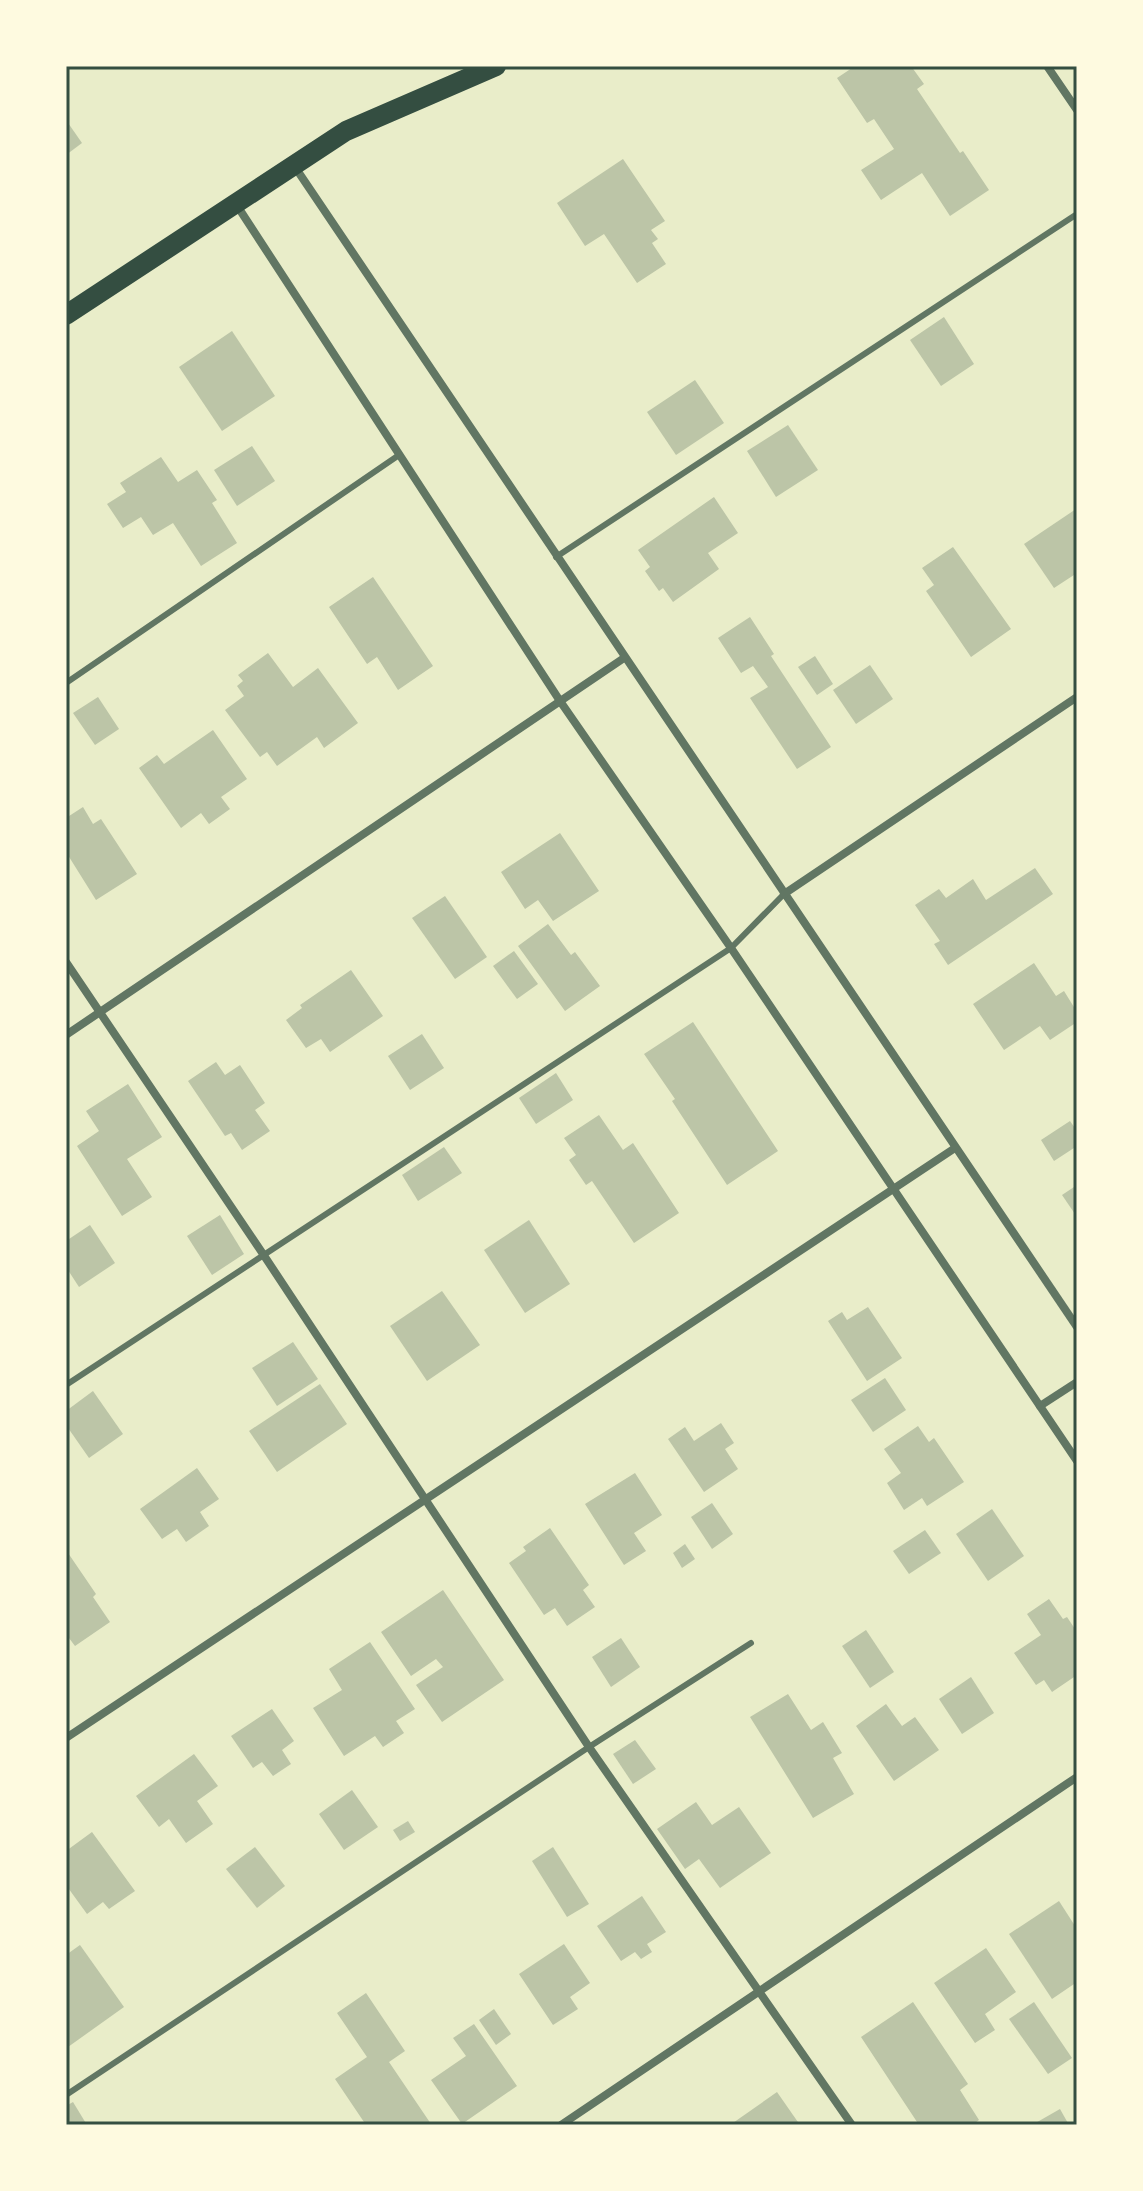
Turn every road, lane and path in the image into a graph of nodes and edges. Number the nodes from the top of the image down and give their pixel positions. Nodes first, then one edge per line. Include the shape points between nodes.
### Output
1 (496, 66) edge
2 (1047, 66) edge
3 (1077, 110) edge
4 (294, 165) junction
5 (236, 204) junction
6 (1077, 214) edge
7 (66, 315) edge
8 (399, 455) junction
9 (556, 557) junction
10 (624, 658) junction
11 (66, 683) edge
12 (1077, 697) edge
13 (560, 701) junction
14 (784, 894) junction
15 (731, 948) junction
16 (66, 962) edge
17 (100, 1013) junction
18 (66, 1035) edge
19 (955, 1148) junction
20 (893, 1191) junction
21 (263, 1254) junction
22 (1077, 1327) edge
23 (1077, 1382) edge
24 (66, 1385) edge
25 (1040, 1406) junction
26 (1077, 1461) edge
27 (425, 1500) junction
28 (751, 1643) dead end
29 (66, 1738) edge
30 (589, 1747) junction
31 (1077, 1777) edge
32 (761, 1991) junction
33 (66, 2095) edge
34 (561, 2125) edge
35 (852, 2125) edge

1 - 4 main road via 346,131
2 - 3 street
4 - 5 main road
4 - 9 street
5 - 7 main road
5 - 8 street
6 - 9 lane
8 - 11 lane
8 - 13 street
9 - 10 street
10 - 13 street
10 - 14 street
12 - 14 street
13 - 15 street
13 - 17 street
14 - 15 lane
14 - 19 street
15 - 20 street
15 - 21 lane
16 - 17 street
17 - 18 street
17 - 21 street
19 - 20 street
19 - 22 street
20 - 25 street
20 - 27 street
21 - 24 lane
21 - 27 street
23 - 25 street
25 - 26 street
27 - 29 street
27 - 30 street
28 - 30 lane
30 - 32 street
30 - 33 lane
31 - 32 street
32 - 34 street
32 - 35 street

